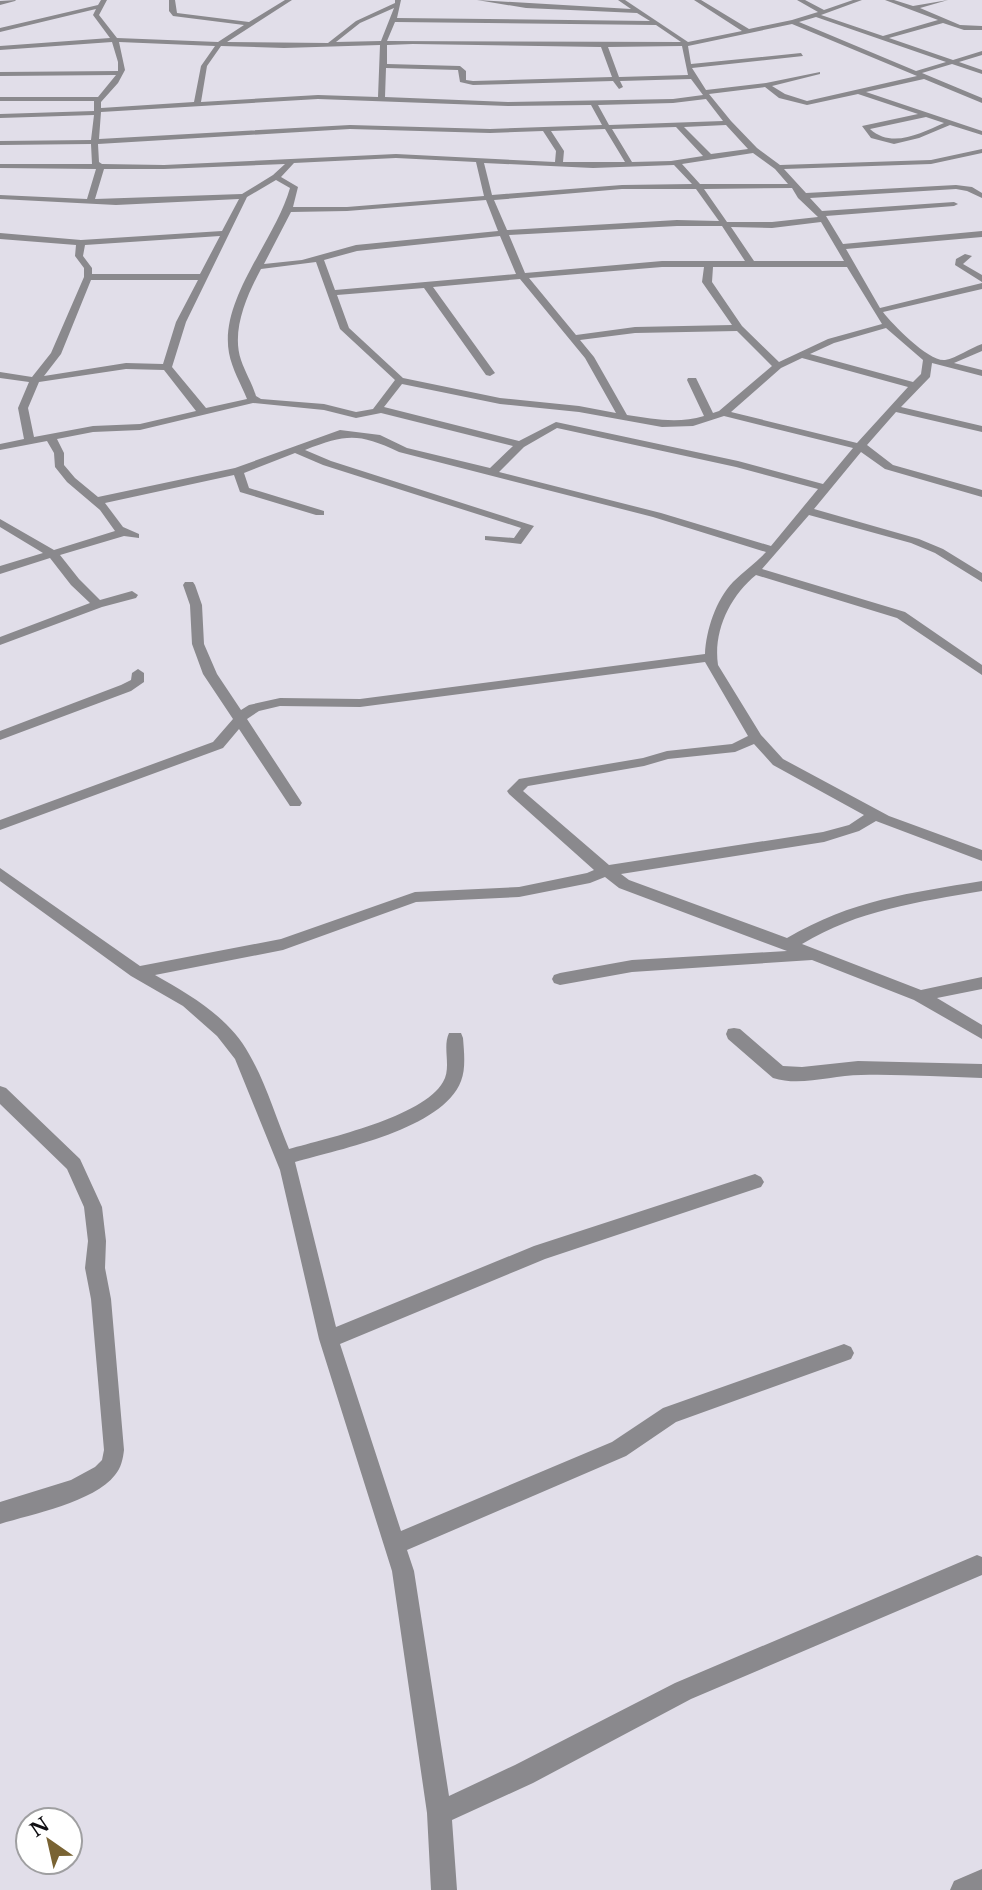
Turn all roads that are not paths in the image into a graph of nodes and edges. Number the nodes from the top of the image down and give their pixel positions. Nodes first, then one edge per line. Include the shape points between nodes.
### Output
1 (13, 0) edge
2 (172, 0) edge
3 (289, 0) edge
4 (480, 0) edge
5 (621, 0) edge
6 (697, 0) edge
7 (800, 0) edge
8 (859, 0) edge
9 (888, 0) edge
10 (945, 0) edge
11 (0, 3) edge
12 (103, 3) edge
13 (397, 3) edge
14 (913, 8) junction
15 (636, 11) junction
16 (822, 14) junction
17 (393, 20) junction
18 (942, 21) junction
19 (793, 22) junction
20 (659, 23) junction
21 (248, 24) junction
22 (982, 28) edge
23 (0, 30) edge
24 (747, 31) junction
25 (886, 37) junction
26 (115, 40) junction
27 (383, 43) junction
28 (219, 44) junction
29 (603, 44) junction
30 (686, 44) junction
31 (329, 45) junction
32 (0, 48) edge
33 (982, 53) edge
34 (801, 55) dead end
35 (952, 61) junction
36 (382, 66) junction
37 (691, 72) junction
38 (982, 72) edge
39 (120, 73) junction
40 (818, 73) dead end
41 (0, 74) edge
42 (922, 75) junction
43 (614, 79) junction
44 (766, 85) junction
45 (859, 92) junction
46 (708, 94) junction
47 (382, 97) junction
48 (0, 99) edge
49 (98, 99) junction
50 (593, 101) junction
51 (626, 101) junction
52 (982, 101) edge
53 (197, 105) junction
54 (98, 112) junction
55 (537, 112) junction
56 (923, 115) junction
57 (0, 116) edge
58 (729, 122) junction
59 (947, 124) junction
60 (678, 125) junction
61 (605, 128) junction
62 (533, 130) junction
63 (546, 130) junction
64 (982, 134) edge
65 (92, 142) junction
66 (0, 143) edge
67 (754, 150) junction
68 (982, 151) edge
69 (708, 156) junction
70 (293, 160) junction
71 (559, 162) junction
72 (676, 162) junction
73 (480, 163) junction
74 (630, 165) junction
75 (0, 166) edge
76 (101, 167) junction
77 (778, 167) junction
78 (276, 177) junction
79 (791, 186) junction
80 (702, 187) junction
81 (980, 193) edge
82 (244, 196) junction
83 (801, 196) junction
84 (0, 197) edge
85 (489, 198) junction
86 (90, 201) junction
87 (954, 204) dead end
88 (288, 210) junction
89 (822, 217) junction
90 (722, 223) junction
91 (227, 233) junction
92 (503, 233) junction
93 (982, 234) edge
94 (0, 236) edge
95 (81, 243) junction
96 (840, 247) junction
97 (968, 256) dead end
98 (319, 259) junction
99 (849, 264) junction
100 (709, 265) junction
101 (752, 265) junction
102 (258, 267) junction
103 (521, 275) junction
104 (88, 277) junction
105 (202, 277) junction
106 (982, 279) edge
107 (425, 284) junction
108 (982, 286) edge
109 (333, 293) junction
110 (877, 311) junction
111 (888, 326) junction
112 (739, 328) junction
113 (572, 338) junction
114 (982, 347) edge
115 (801, 355) junction
116 (928, 359) junction
117 (946, 363) junction
118 (778, 366) junction
119 (167, 367) junction
120 (490, 373) dead end
121 (982, 373) edge
122 (0, 375) edge
123 (35, 380) junction
124 (400, 380) junction
125 (692, 380) dead end
126 (915, 386) junction
127 (254, 400) junction
128 (896, 410) junction
129 (376, 411) junction
130 (203, 412) junction
131 (723, 413) junction
132 (623, 416) junction
133 (710, 418) junction
134 (662, 424) junction
135 (982, 429) edge
136 (50, 437) junction
137 (30, 441) junction
138 (520, 445) junction
139 (651, 446) junction
140 (0, 447) edge
141 (862, 447) junction
142 (299, 451) junction
143 (238, 471) junction
144 (491, 471) junction
145 (826, 488) junction
146 (982, 494) edge
147 (97, 501) junction
148 (805, 510) junction
149 (320, 513) dead end
150 (0, 522) edge
151 (489, 538) dead end
152 (773, 550) junction
153 (53, 554) junction
154 (0, 570) edge
155 (756, 571) junction
156 (982, 578) edge
157 (189, 585) dead end
158 (132, 595) dead end
159 (98, 604) junction
160 (0, 641) edge
161 (710, 657) junction
162 (982, 671) edge
163 (138, 673) dead end
164 (238, 718) junction
165 (0, 736) edge
166 (756, 738) junction
167 (295, 803) dead end
168 (876, 814) junction
169 (0, 825) edge
170 (982, 856) edge
171 (605, 871) junction
172 (0, 873) edge
173 (982, 886) edge
174 (789, 944) junction
175 (813, 955) junction
176 (137, 972) junction
177 (560, 979) dead end
178 (982, 983) edge
179 (920, 996) junction
180 (982, 1033) edge
181 (734, 1034) dead end
182 (455, 1038) dead end
183 (982, 1071) edge
184 (0, 1093) edge
185 (284, 1158) junction
186 (755, 1182) dead end
187 (329, 1339) junction
188 (844, 1353) dead end
189 (0, 1513) edge
190 (394, 1545) junction
191 (977, 1566) dead end
192 (439, 1813) junction
193 (982, 1882) edge
194 (444, 1890) edge
195 (962, 1890) edge

1 - 11 street
2 - 21 street via 175,15
3 - 21 street
4 - 15 street
5 - 15 street
6 - 24 street
7 - 16 street
8 - 16 street
9 - 14 street
10 - 14 street
12 - 23 street
12 - 26 street via 96,15 98,22
13 - 17 street
13 - 31 street via 358,22
14 - 18 street
15 - 20 street
16 - 19 street
16 - 25 street
17 - 20 street
17 - 27 street
18 - 22 street via 973,30
18 - 25 street
19 - 24 street
19 - 42 street
20 - 30 street
21 - 28 street
24 - 30 street
25 - 35 street
26 - 28 street
26 - 32 street
26 - 39 street via 122,56
27 - 29 street
27 - 31 street
27 - 36 street
28 - 31 street
28 - 53 street via 204,66
29 - 30 street
29 - 43 street
30 - 37 street
33 - 35 street
34 - 37 street
35 - 38 street
35 - 42 street
36 - 43 street via 460,68 465,82
36 - 47 street
37 - 43 street
37 - 46 street
39 - 41 street
39 - 49 street
40 - 44 street
42 - 45 street
42 - 52 street
43 - 51 street
44 - 45 street via 782,96 807,103
44 - 46 street
45 - 56 street
46 - 51 street via 673,101
46 - 58 street
47 - 53 street
47 - 55 street
48 - 49 street
49 - 54 street
50 - 51 street
50 - 55 street
50 - 61 street
53 - 54 street
54 - 57 street
54 - 65 street
55 - 62 street
56 - 59 street
56 - 59 street via 865,128 898,142
58 - 60 street
58 - 67 street
59 - 64 street
60 - 61 street
60 - 69 street
61 - 63 street
61 - 74 street
62 - 63 street
62 - 65 street via 350,127
63 - 71 street via 560,151
65 - 66 street
65 - 76 street
67 - 69 street
67 - 77 street
68 - 77 street via 931,162
69 - 72 street
70 - 73 street via 422,157
70 - 76 street
70 - 78 street
71 - 73 street
71 - 74 street
72 - 74 street
72 - 80 street
73 - 85 street
75 - 76 street
76 - 86 street
77 - 79 street
78 - 82 street
78 - 88 street via 294,187
79 - 80 street
79 - 83 street
80 - 85 street via 622,187
80 - 90 street
81 - 83 street via 956,187
82 - 86 street via 116,204
82 - 91 street
83 - 89 street
84 - 86 street
85 - 88 street
85 - 92 street
87 - 89 street
88 - 102 street
89 - 90 street via 772,225
89 - 96 street
90 - 92 street
90 - 101 street
91 - 95 street
91 - 105 street
92 - 98 street via 356,248
92 - 103 street
93 - 96 street
94 - 95 street
95 - 104 street via 79,257 88,268
96 - 99 street
97 - 106 street via 959,265
98 - 102 street
98 - 109 street
99 - 101 street
99 - 110 street
100 - 101 street
100 - 103 street
100 - 112 street via 707,282
102 - 127 street via 244,292 233,348
103 - 107 street
103 - 113 street
104 - 105 street
104 - 123 street via 56,354
105 - 119 street
107 - 109 street
107 - 120 street
108 - 110 street
109 - 124 street via 345,329
110 - 111 street
111 - 115 street via 831,341
111 - 116 street
112 - 113 street via 635,330
112 - 118 street
113 - 132 street via 604,379
114 - 117 street
115 - 118 street
115 - 126 street
116 - 117 street
116 - 126 street via 926,376
117 - 121 street
118 - 131 street
119 - 123 street via 127,366
119 - 130 street
122 - 123 street
123 - 137 street via 23,408
124 - 129 street
124 - 132 street via 500,401
125 - 133 street
126 - 128 street
127 - 129 street via 356,415
127 - 130 street
128 - 135 street
128 - 141 street
129 - 138 street via 421,417
130 - 136 street via 140,427
131 - 133 street
131 - 141 street
132 - 134 street
133 - 134 street
134 - 139 street
136 - 137 street
136 - 147 street via 59,453 59,465
137 - 140 street
138 - 139 street via 556,425
138 - 144 street
139 - 145 street
141 - 145 street
141 - 146 street via 889,467
142 - 143 street
142 - 144 street via 334,435 355,434
142 - 151 street via 528,526 517,542
143 - 147 street
143 - 149 street via 244,491
144 - 152 street
145 - 148 street
147 - 153 street via 129,534
148 - 152 street
148 - 156 street via 915,541
150 - 153 street
152 - 155 street
153 - 154 street
153 - 159 street
155 - 161 street via 730,594
155 - 162 street via 901,615
157 - 164 street via 196,605 198,644 210,674
158 - 159 street
159 - 160 street
161 - 164 street via 355,704 284,702 256,708
161 - 166 street via 724,689
163 - 165 street via 137,682 126,688
164 - 167 street
164 - 169 street via 218,745
166 - 168 street via 794,773
166 - 171 street via 735,748 667,755 518,786 517,796
168 - 170 street
168 - 171 street via 824,837
171 - 174 street via 624,884
171 - 176 street via 519,892 415,897 283,944
172 - 176 street
173 - 174 street via 865,908 830,920
174 - 175 street
175 - 177 street via 632,966
175 - 179 street
176 - 185 street via 189,1002 223,1031 242,1056
178 - 179 street
179 - 180 street
181 - 183 street via 779,1073 858,1068
182 - 185 street via 455,1073 434,1104 398,1122
184 - 189 street via 74,1164 93,1207 94,1268 114,1450 110,1466 91,1480
185 - 187 street
186 - 187 street via 541,1252
187 - 190 street
188 - 190 street via 670,1415 619,1449
190 - 192 street via 403,1571
191 - 192 street via 683,1691
192 - 194 street
193 - 195 street

